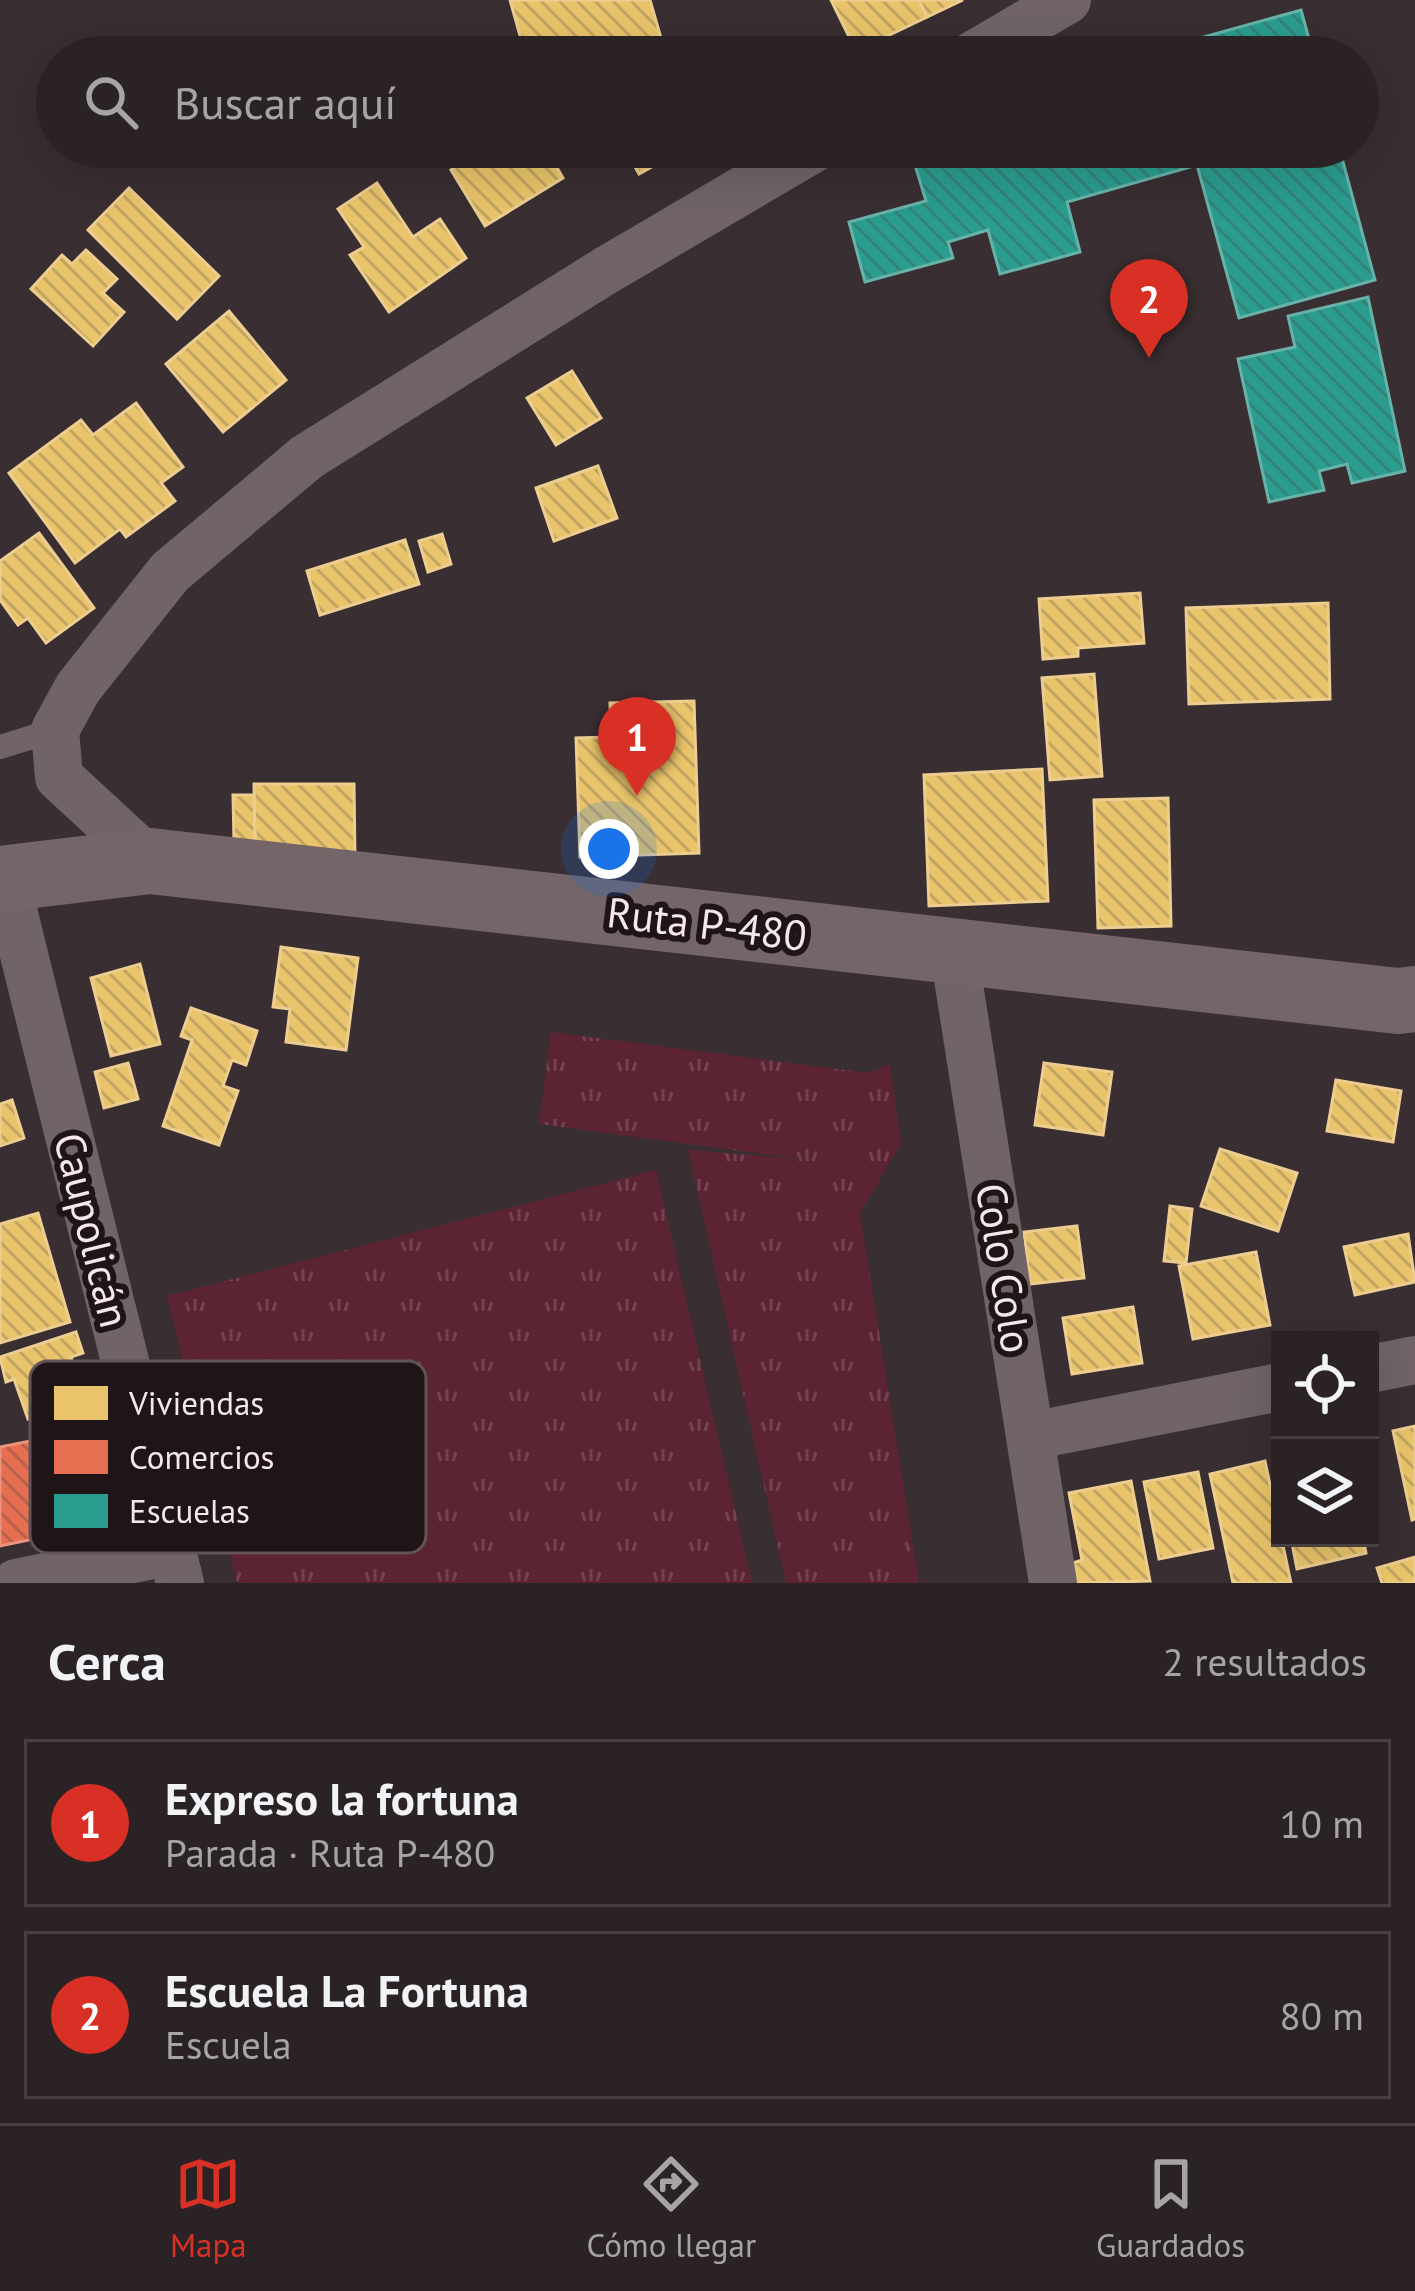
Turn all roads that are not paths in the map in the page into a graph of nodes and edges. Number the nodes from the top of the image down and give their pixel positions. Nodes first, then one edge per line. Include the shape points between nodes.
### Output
1 (1067, 0) edge
2 (1006, 36) edge
3 (780, 168) edge
4 (55, 730) junction
5 (0, 747) edge
6 (150, 861) junction
7 (2, 878) edge
8 (954, 952) junction
9 (1415, 999) edge
10 (1415, 1360) edge
11 (124, 1361) edge
12 (1379, 1367) edge
13 (1271, 1389) edge
14 (1031, 1436) junction
15 (176, 1567) edge
16 (16, 1583) edge
17 (1053, 1583) edge

1 - 2 street
3 - 4 street via 307,457 170,572 78,688
4 - 5 lane
4 - 6 street via 59,777
6 - 7 street, Ruta P-480
6 - 8 street, Ruta P-480
7 - 11 street, Caupolicán
8 - 9 street, Ruta P-480
8 - 14 street, Colo Colo
10 - 12 street
13 - 14 street
14 - 17 street, Colo Colo
15 - 16 street

